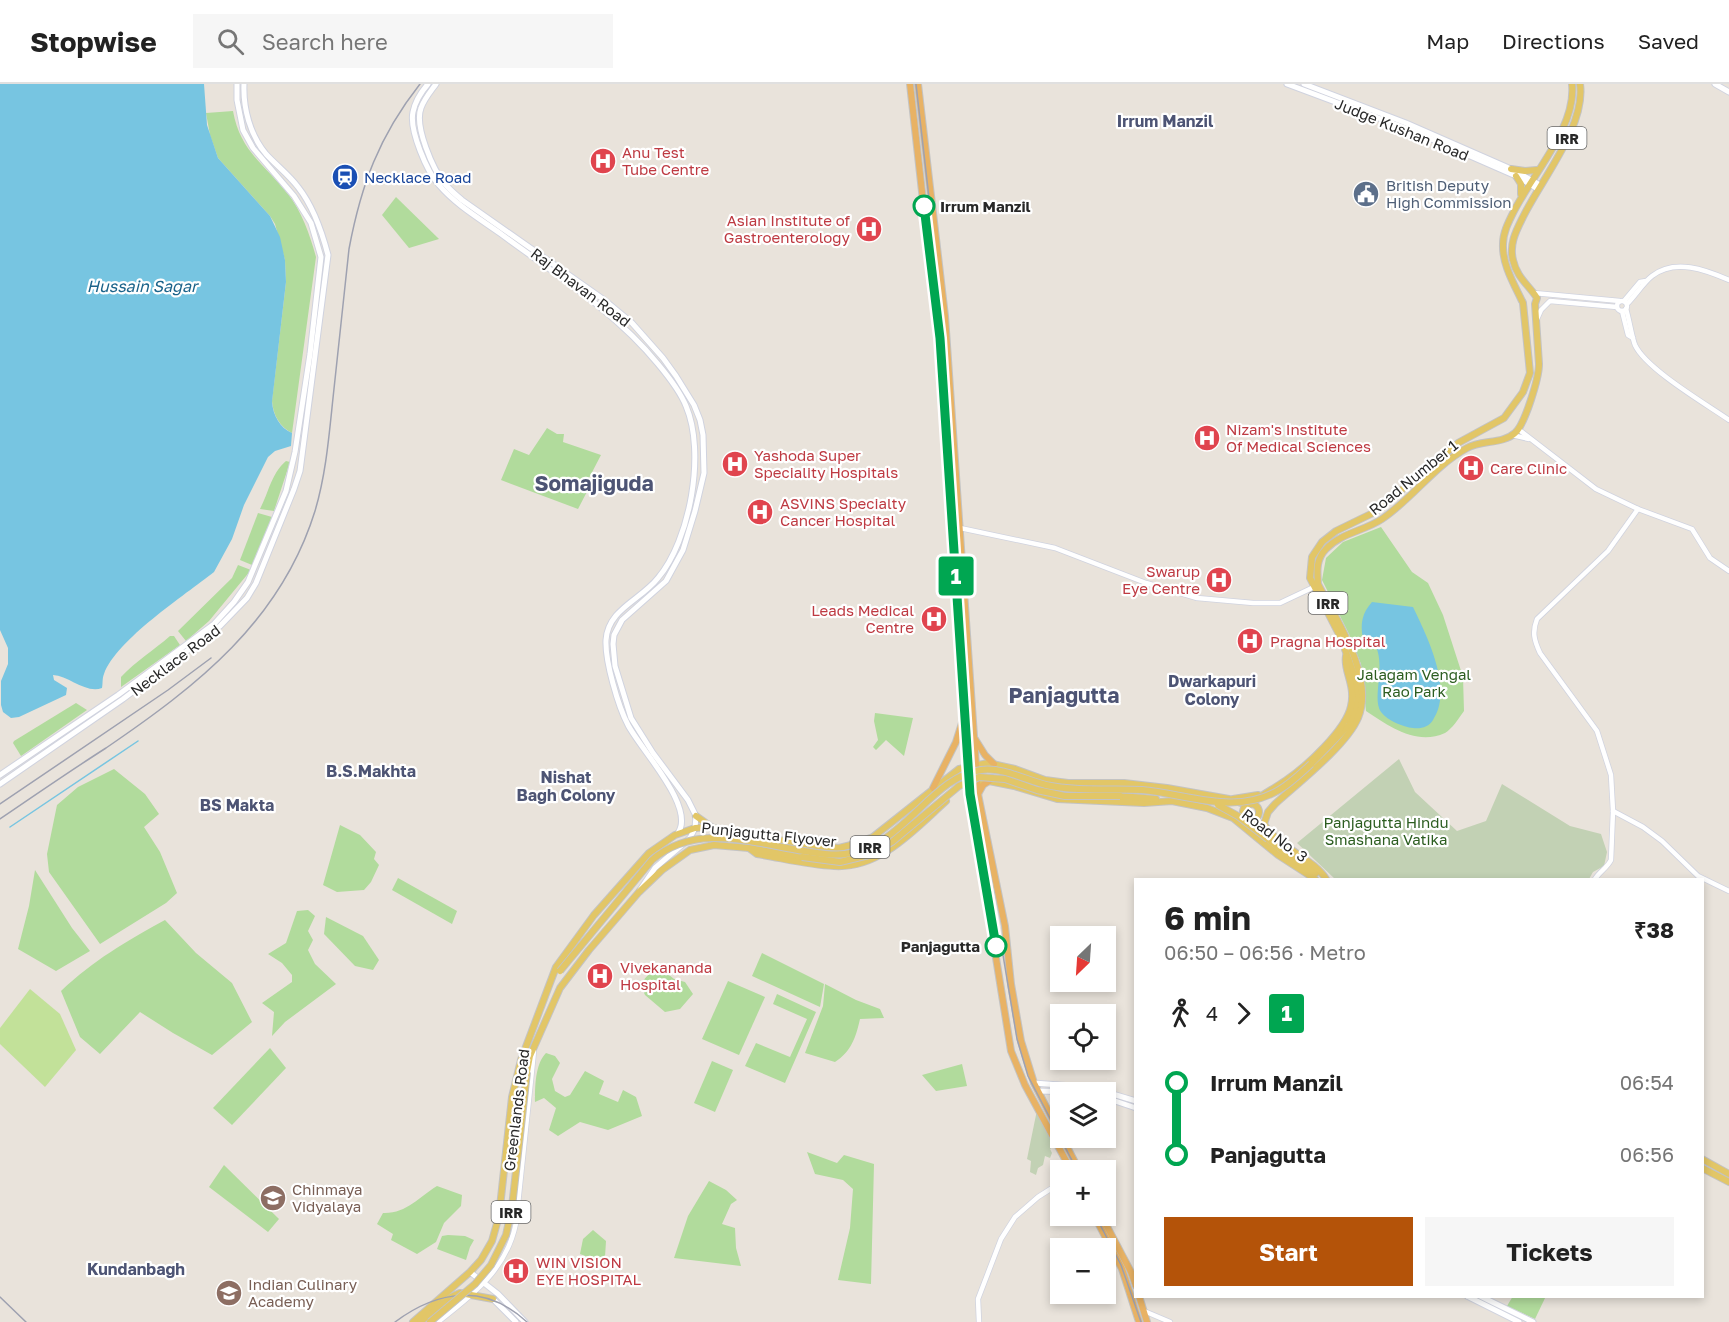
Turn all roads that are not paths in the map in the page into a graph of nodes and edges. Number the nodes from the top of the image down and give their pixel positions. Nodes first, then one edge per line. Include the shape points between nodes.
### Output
1 (237, 84) edge
2 (244, 84) edge
3 (428, 84) edge
4 (436, 84) edge
5 (910, 84) edge
6 (918, 84) edge
7 (1287, 84) edge
8 (1304, 84) edge
9 (1572, 84) edge
10 (1580, 84) edge
11 (1715, 84) edge
12 (1729, 92) edge
13 (912, 110) junction
14 (921, 111) junction
15 (1512, 169) junction
16 (1537, 170) junction
17 (1516, 176) junction
18 (1530, 182) junction
19 (1539, 187) junction
20 (1521, 198) junction
21 (322, 280) junction
22 (1729, 280) edge
23 (1534, 293) junction
24 (1523, 302) junction
25 (1535, 304) junction
26 (1623, 305) junction
27 (1537, 321) junction
28 (950, 372) junction
29 (941, 373) junction
30 (1729, 420) edge
31 (1518, 429) junction
32 (1479, 431) junction
33 (1470, 435) junction
34 (1512, 435) junction
35 (1532, 439) junction
36 (1483, 442) junction
37 (1474, 444) junction
38 (1638, 509) junction
39 (960, 528) junction
40 (1729, 571) edge
41 (1314, 587) junction
42 (1347, 654) junction
43 (100, 710) junction
44 (963, 720) junction
45 (973, 736) junction
46 (975, 764) junction
47 (994, 764) junction
48 (966, 766) junction
49 (0, 775) edge
50 (989, 781) junction
51 (977, 782) junction
52 (0, 784) edge
53 (968, 784) junction
54 (933, 788) junction
55 (960, 788) junction
56 (978, 794) junction
57 (1261, 794) junction
58 (970, 798) junction
59 (1229, 799) junction
60 (1172, 801) junction
61 (1212, 802) junction
62 (1276, 803) junction
63 (1249, 805) junction
64 (1613, 811) junction
65 (1221, 812) junction
66 (696, 816) junction
67 (1244, 816) junction
68 (1258, 816) junction
69 (1266, 827) junction
70 (695, 828) junction
71 (886, 828) junction
72 (719, 829) junction
73 (678, 833) junction
74 (1251, 833) junction
75 (1259, 839) junction
76 (898, 843) junction
77 (749, 848) junction
78 (995, 874) junction
79 (983, 876) junction
80 (1314, 878) edge
81 (1323, 878) edge
82 (1324, 878) edge
83 (1596, 878) edge
84 (1702, 878) edge
85 (1704, 879) edge
86 (1729, 891) edge
87 (639, 892) junction
88 (546, 995) junction
89 (534, 1051) junction
90 (1034, 1083) junction
91 (1050, 1084) edge
92 (1038, 1091) junction
93 (1050, 1091) edge
94 (1116, 1095) edge
95 (1134, 1100) edge
96 (1116, 1101) edge
97 (1134, 1107) edge
98 (1050, 1114) edge
99 (1066, 1160) edge
100 (1704, 1160) edge
101 (1704, 1169) edge
102 (1729, 1174) edge
103 (1729, 1182) edge
104 (1050, 1190) edge
105 (499, 1216) junction
106 (516, 1219) junction
107 (1100, 1226) edge
108 (1106, 1226) edge
109 (1119, 1258) junction
110 (470, 1272) junction
111 (1134, 1283) edge
112 (483, 1284) junction
113 (473, 1295) junction
114 (1140, 1298) edge
115 (1471, 1298) edge
116 (1484, 1298) edge
117 (493, 1299) joint
118 (1144, 1311) junction
119 (413, 1322) edge
120 (420, 1322) edge
121 (430, 1322) edge
122 (438, 1322) edge
123 (516, 1322) edge
124 (525, 1322) edge
125 (979, 1322) edge
126 (1139, 1322) edge
127 (1147, 1322) edge
128 (1170, 1322) edge
129 (1518, 1322) edge
130 (1533, 1322) edge

1 - 21 main road, Necklace Road via 243,129 253,148 289,188 311,223 321,257
2 - 21 main road, Necklace Road via 244,100 257,141 298,186 319,226 328,255
3 - 73 main road, Raj Bhavan Road via 412,117 421,151 438,184 632,335 686,405 694,442 693,482 680,538 658,579 612,621 606,640 607,660 625,719 677,801 682,816
4 - 66 main road, Raj Bhavan Road via 419,116 427,151 445,184 633,323 676,376 700,420 704,473 683,550 666,581 622,620 612,644 631,718
5 - 13 highway
6 - 14 highway
7 - 17 main road, Judge Kushan Road via 1413,130
8 - 15 main road, Judge Kushan Road
9 - 16 main road, Road Number 1 / IRR via 1570,110 1557,141
10 - 19 main road, IRR via 1580,105 1574,123
11 - 12 main road
13 - 14 highway
13 - 29 highway
14 - 28 highway
15 - 16 main road
15 - 18 main road, Judge Kushan Road
16 - 18 main road, Road Number 1 / IRR
17 - 18 main road, Judge Kushan Road
17 - 20 main road via 1521,184
18 - 19 main road
18 - 20 main road, Road Number 1 / IRR
19 - 23 main road, IRR via 1511,246 1518,275
20 - 24 main road, Road Number 1 / IRR via 1507,225 1503,244 1507,266
21 - 43 main road, Necklace Road via 299,453 248,582 214,624
22 - 26 street via 1679,266 1640,282
23 - 24 main road via 1525,293
23 - 25 main road
23 - 26 street
24 - 25 main road via 1529,307
24 - 32 main road, Road Number 1 / IRR via 1530,373 1523,392 1504,418
25 - 27 main road
26 - 27 street via 1550,301
26 - 30 street via 1628,335 1651,364
27 - 31 main road via 1539,373
28 - 29 highway
28 - 39 highway
29 - 44 highway
31 - 34 main road
31 - 35 street
32 - 33 main road, Road Number 1 / IRR
32 - 36 main road
33 - 37 main road
33 - 41 main road, Road Number 1 / IRR via 1375,512 1322,542 1311,562
34 - 35 street
34 - 36 main road, Road Number 1 / IRR
35 - 38 street via 1596,489
36 - 37 main road, Road Number 1 / IRR
37 - 62 main road, Road Number 1 / IRR via 1441,466 1382,520 1343,536 1320,556 1318,584 1354,658 1362,706 1352,729
38 - 40 street via 1692,529 1710,558
38 - 64 street via 1608,551 1537,619 1533,629 1540,653 1597,730 1611,775
39 - 41 street via 1055,548 1197,598 1280,603
39 - 45 highway
41 - 42 main road, Road Number 1 / IRR
42 - 57 main road, Road Number 1 / IRR via 1345,662 1353,700 1342,726 1305,766
42 - 61 main road, Punjagutta Flyover / IRR, bridge via 1358,691 1355,712 1340,737 1278,791 1243,802
43 - 49 main road, Necklace Road
43 - 52 main road, Necklace Road
44 - 48 highway
44 - 54 highway
45 - 46 highway
45 - 47 highway
46 - 47 main road, IRR
46 - 48 main road, IRR
46 - 51 highway
47 - 59 main road, IRR via 1045,780 1134,784
48 - 53 highway
48 - 54 main road, Greenlands Road / IRR
50 - 51 main road, IRR
50 - 56 highway
50 - 60 main road, IRR via 1057,799
51 - 53 main road, IRR
51 - 56 highway
53 - 55 main road, Greenlands Road / IRR
53 - 58 highway
54 - 71 main road, Greenlands Road / IRR
55 - 58 highway
55 - 76 main road, Greenlands Road / IRR
56 - 78 highway
57 - 59 main road, Road Number 1
57 - 63 main road, Road Number 1 / IRR
58 - 79 highway
59 - 63 main road, IRR
60 - 65 main road, IRR
60 - 77 main road, Punjagutta Flyover / IRR, bridge via 1065,796 1005,779 979,777 958,786 892,842 869,855 840,862
61 - 81 main road, Punjagutta Flyover, bridge via 1238,816
61 - 88 main road, Punjagutta Flyover / IRR, bridge via 1142,790 1064,788 982,770 960,777 887,837 857,852 831,855 724,838 694,838 671,846 652,860 560,971
62 - 68 main road
62 - 69 main road, Road Number 1 / IRR via 1269,811
63 - 67 main road, IRR
63 - 68 main road via 1258,807
64 - 83 street via 1611,860
64 - 84 street via 1643,826
65 - 67 main road
65 - 74 main road, Road No. 3
66 - 70 main road
66 - 72 main road
67 - 68 main road via 1251,820
67 - 74 main road
68 - 69 main road
69 - 75 main road
69 - 82 main road
70 - 72 main road, Greenlands Road / IRR
70 - 73 main road, Greenlands Road / IRR
70 - 87 main road, Greenlands Road / IRR via 686,843 648,876
71 - 72 main road, Greenlands Road / IRR via 866,841 839,848
71 - 76 main road, IRR
73 - 88 main road, Greenlands Road / IRR via 649,853 594,915 556,968
74 - 75 main road, Road No. 3
75 - 80 main road, Road No. 3
76 - 77 main road, Greenlands Road / IRR via 870,860 836,867 757,854
77 - 87 main road, Greenlands Road / IRR via 714,845 690,850
78 - 79 highway
78 - 90 highway via 1021,1041
79 - 99 highway via 1011,1051
85 - 86 street
87 - 89 main road, Greenlands Road / IRR via 560,988
88 - 105 main road, Greenlands Road / IRR via 521,1060 512,1097
89 - 106 street, Greenlands Road / IRR
89 - 121 main road, IRR, bridge via 527,1072 506,1235 491,1265 475,1284
90 - 91 main road
90 - 92 highway
92 - 93 main road
92 - 98 highway
94 - 95 main road
96 - 97 main road
100 - 102 main road
101 - 103 main road
104 - 125 street via 1015,1217 1001,1239 978,1299
105 - 106 main road
105 - 110 main road, Greenlands Road / IRR via 492,1241
106 - 112 street, Greenlands Road / IRR via 506,1253
107 - 109 highway
108 - 109 highway
109 - 111 highway
109 - 126 highway
110 - 112 main road
110 - 119 main road, Greenlands Road / IRR
112 - 113 street, Greenlands Road
112 - 124 main road
113 - 117 main road
113 - 120 main road via 459,1293 451,1297
113 - 122 street, Greenlands Road
114 - 118 highway
115 - 129 main road
116 - 130 main road
117 - 123 main road
118 - 127 highway
118 - 128 street

